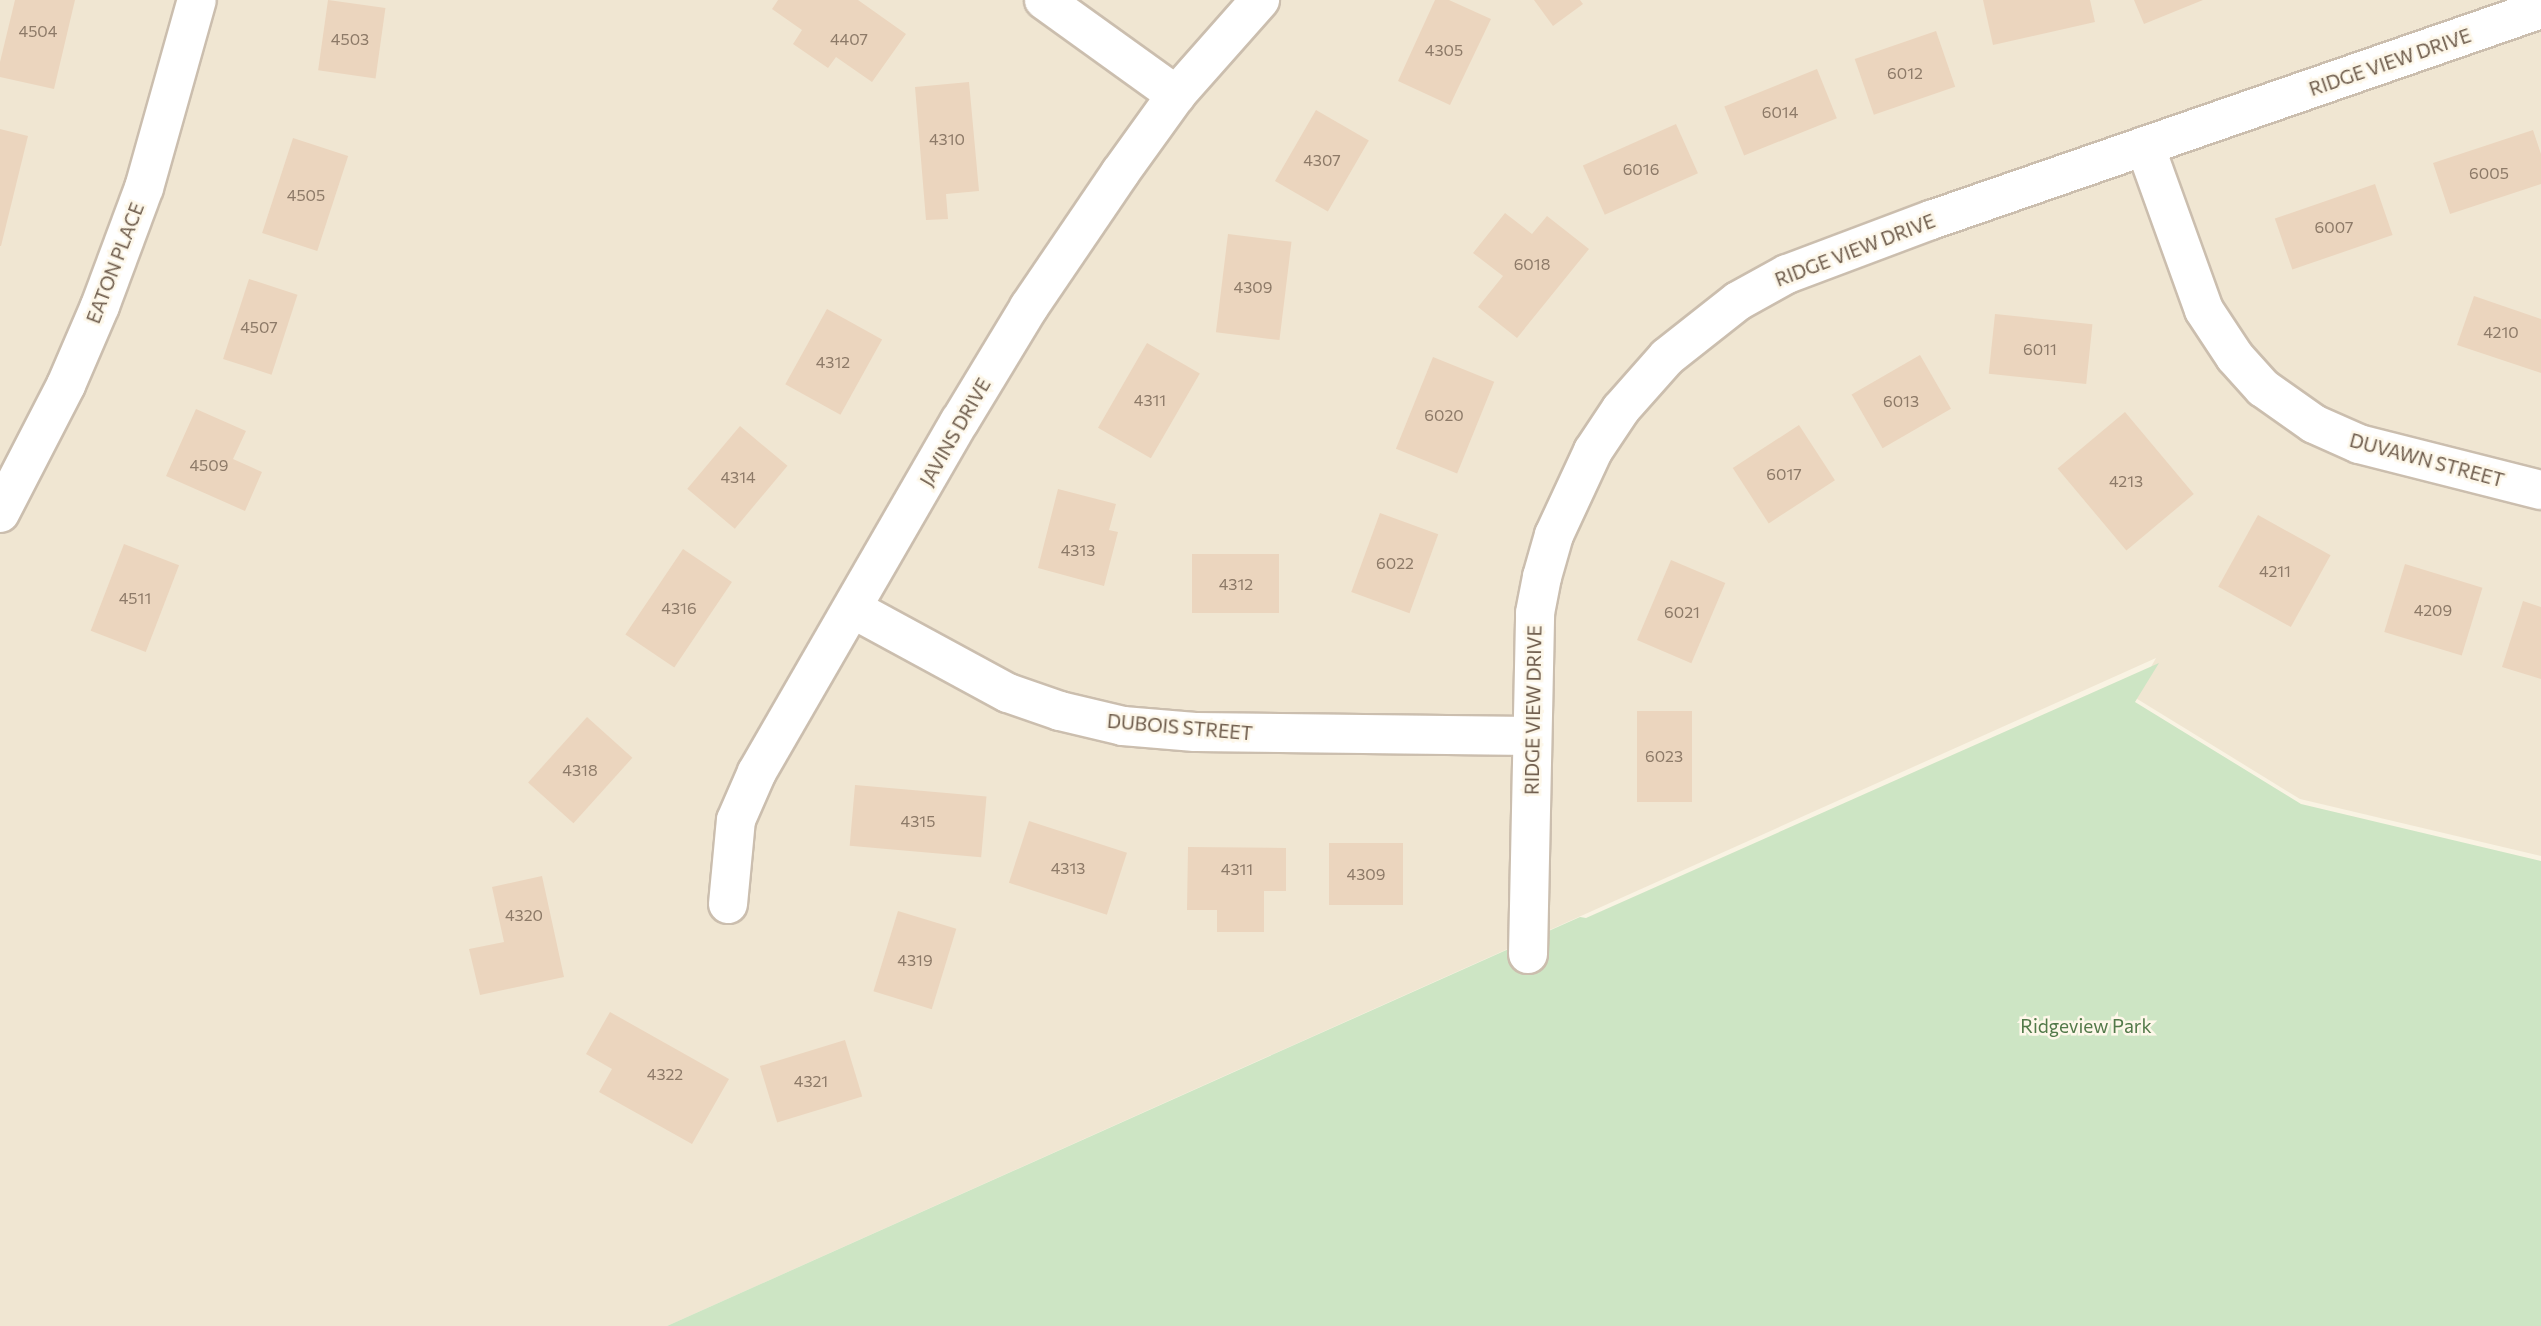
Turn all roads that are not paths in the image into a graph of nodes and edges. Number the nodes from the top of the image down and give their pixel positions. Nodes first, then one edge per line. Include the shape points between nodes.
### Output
1 (197, 0) edge
2 (1044, 0) edge
3 (1260, 0) edge
4 (2541, 9) edge
5 (1176, 95) junction
6 (2146, 146) junction
7 (2541, 490) edge
8 (0, 513) edge
9 (853, 610) junction
10 (1532, 736) junction
11 (728, 904) dead end
12 (1528, 954) dead end

1 - 8 street, EATON PLACE via 144,188 100,306 66,385
2 - 5 street
3 - 5 street, JAVINS DRIVE
4 - 6 street, RIDGE VIEW DRIVE
5 - 9 street, JAVINS DRIVE via 1029,307
6 - 7 street, DUVAWN STREET via 2204,310 2235,357 2263,388 2314,424 2359,444
6 - 10 street, RIDGE VIEW DRIVE via 1787,274 1738,301 1667,357 1621,409 1593,451 1554,535 1535,613
9 - 10 street, DUBOIS STREET via 1007,693 1122,726 1208,732
9 - 11 street, JAVINS DRIVE via 757,772 736,820
10 - 12 street, RIDGE VIEW DRIVE

